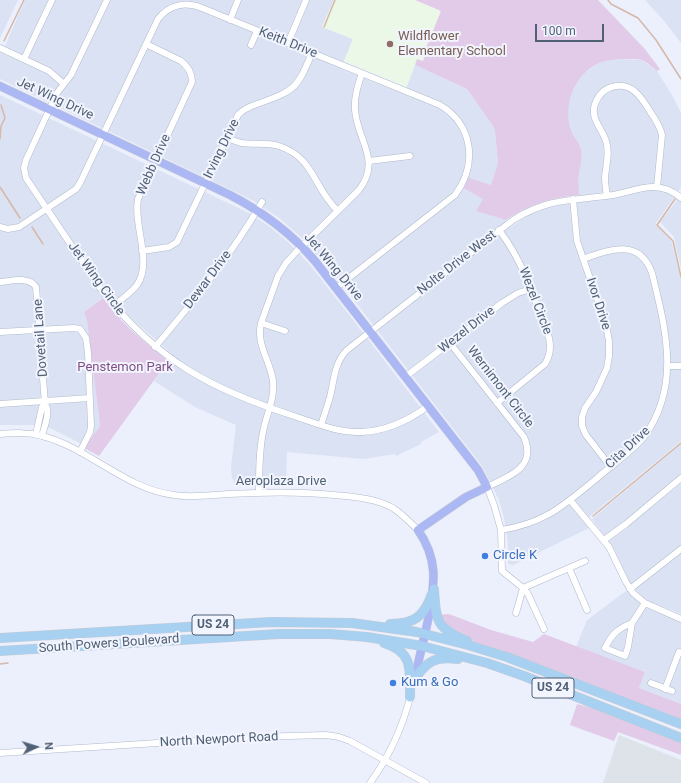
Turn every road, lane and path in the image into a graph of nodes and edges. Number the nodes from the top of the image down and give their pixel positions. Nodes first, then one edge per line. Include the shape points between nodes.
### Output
1 (52, 0) edge
2 (107, 0) edge
3 (238, 0) edge
4 (306, 0) edge
5 (185, 2) edge
6 (230, 20) junction
7 (257, 31) junction
8 (146, 44) junction
9 (288, 44) junction
10 (251, 45) dead end
11 (0, 48) edge
12 (312, 53) junction
13 (24, 59) junction
14 (362, 73) junction
15 (64, 84) junction
16 (0, 86) edge
17 (49, 110) junction
18 (102, 135) junction
19 (227, 138) junction
20 (297, 146) dead end
21 (292, 152) junction
22 (410, 156) dead end
23 (155, 160) junction
24 (369, 161) junction
25 (205, 183) junction
26 (657, 187) junction
27 (607, 196) junction
28 (681, 198) edge
29 (573, 199) junction
30 (262, 202) dead end
31 (47, 208) junction
32 (257, 210) junction
33 (338, 211) junction
34 (0, 227) edge
35 (499, 230) junction
36 (302, 246) junction
37 (142, 251) junction
38 (85, 253) dead end
39 (79, 257) junction
40 (583, 259) junction
41 (0, 282) edge
42 (336, 288) junction
43 (531, 289) junction
44 (199, 294) junction
45 (205, 299) dead end
46 (114, 306) junction
47 (261, 323) junction
48 (40, 330) junction
49 (285, 331) dead end
50 (370, 331) junction
51 (0, 332) edge
52 (450, 343) junction
53 (155, 347) junction
54 (671, 366) junction
55 (681, 366) edge
56 (210, 375) dead end
57 (405, 377) junction
58 (206, 382) junction
59 (90, 398) junction
60 (46, 403) junction
61 (497, 403) junction
62 (0, 404) edge
63 (428, 406) junction
64 (270, 408) junction
65 (375, 423) dead end
66 (321, 425) junction
67 (377, 431) junction
68 (0, 434) edge
69 (39, 435) junction
70 (80, 452) junction
71 (610, 466) junction
72 (681, 478) edge
73 (487, 487) junction
74 (259, 493) junction
75 (570, 500) junction
76 (418, 530) junction
77 (502, 530) junction
78 (604, 540) junction
79 (681, 549) edge
80 (585, 560) dead end
81 (569, 568) junction
82 (523, 588) junction
83 (434, 589) junction
84 (630, 589) junction
85 (645, 603) junction
86 (587, 610) dead end
87 (516, 613) dead end
88 (681, 618) edge
89 (352, 623) junction
90 (632, 623) junction
91 (544, 629) dead end
92 (425, 634) junction
93 (346, 635) junction
94 (0, 638) edge
95 (422, 646) junction
96 (0, 651) edge
97 (681, 653) edge
98 (507, 657) junction
99 (509, 670) junction
100 (414, 680) junction
101 (650, 683) dead end
102 (665, 689) junction
103 (672, 691) dead end
104 (410, 697) junction
105 (681, 724) edge
106 (681, 738) edge
107 (0, 753) edge
108 (385, 760) junction
109 (370, 783) edge
110 (426, 783) edge

1 - 13 street
2 - 15 street, Jet Wing Circle via 71,75
3 - 6 street
4 - 9 street
5 - 6 street, Keith Drive
5 - 8 street, Keith Drive via 161,15
6 - 7 street, Keith Drive
7 - 9 street, Keith Drive
7 - 10 street
8 - 18 street, Keith Drive
8 - 23 street, Webb Drive via 181,61 189,68 192,77 191,87
9 - 12 street, Keith Drive
11 - 13 street
12 - 14 street, Keith Drive
12 - 19 street, Irving Drive via 296,85 284,94 242,111
13 - 15 street via 49,71
14 - 24 street via 355,94 355,111
14 - 42 street, Keith Drive via 440,105 450,112 466,136 469,162 463,182 450,199
15 - 17 street, Jet Wing Circle
16 - 17 main road, Jet Wing Drive
17 - 18 main road, Jet Wing Drive
17 - 31 street, Jet Wing Circle via 24,168 26,178
18 - 23 main road, Jet Wing Drive
18 - 31 street, Keith Drive via 78,186
19 - 21 street via 241,143 272,144
19 - 25 street, Irving Drive
20 - 21 street
21 - 33 street via 303,160 323,195
22 - 24 street
23 - 25 main road, Jet Wing Drive
23 - 37 street, Webb Drive via 137,205
24 - 33 street via 369,170 363,184
25 - 32 main road, Jet Wing Drive
25 - 37 street, Irving Drive via 177,242 169,247
26 - 27 street, Nolte Drive West
26 - 27 street via 662,135 660,129 634,89 614,86 604,90 598,97 594,112 595,120 607,144
26 - 28 street via 671,191
27 - 29 street, Nolte Drive West
29 - 35 street, Nolte Drive West via 532,209
29 - 40 street, Ivor Drive via 576,237
30 - 32 street, Dewar Drive
31 - 34 street, Keith Drive via 19,227
31 - 39 street, Jet Wing Circle
32 - 36 main road, Jet Wing Drive
32 - 44 street, Dewar Drive
33 - 36 street
35 - 43 street, Wezel Circle via 514,250
35 - 50 street, Nolte Drive West
36 - 42 main road, Jet Wing Drive
36 - 47 street via 290,257 278,276
37 - 46 street, Webb Drive via 144,267 137,285
38 - 39 street
39 - 46 street, Jet Wing Circle
40 - 54 street, Cita Drive via 621,248 635,252 647,262 661,309
40 - 71 street, Ivor Drive via 606,326 609,356 596,392 584,408 582,426 586,436
41 - 48 street, Dovetail Lane via 26,280 35,285
42 - 50 main road, Jet Wing Drive
43 - 52 street, Wezel Drive via 507,299
43 - 61 street, Wezel Circle via 549,338 550,353 540,369
44 - 45 street
44 - 53 street, Dewar Drive
46 - 53 street, Jet Wing Circle
47 - 49 street
47 - 64 street via 260,341 273,383
48 - 51 street
48 - 59 street via 77,328 82,332 86,338 88,353
48 - 60 street, Dovetail Lane
50 - 57 main road, Jet Wing Drive
50 - 66 street, Nolte Drive West via 340,358
52 - 57 street, Wezel Drive
52 - 61 street, Wernimont Circle
53 - 58 street, Jet Wing Circle
54 - 55 street
54 - 71 street, Cita Drive via 667,394 660,415 638,443
56 - 58 street
57 - 63 main road, Jet Wing Drive
58 - 64 street, Jet Wing Circle
59 - 60 street
59 - 70 street via 90,430
60 - 62 street
60 - 69 street, Dovetail Lane via 47,415
61 - 73 street, Wernimont Circle via 524,436 528,453 525,462 516,473
63 - 67 street, Jet Wing Circle via 403,422
63 - 73 main road, Jet Wing Drive via 472,461
64 - 66 street, Jet Wing Circle
64 - 74 street via 261,439
65 - 67 street
66 - 67 street, Jet Wing Circle via 353,432
68 - 69 street, Aeroplaza Drive
69 - 70 street, Aeroplaza Drive
70 - 74 street, Aeroplaza Drive via 139,484 165,494 190,496
71 - 75 street, Cita Drive
72 - 78 street
73 - 76 main road, Wernimont Circle via 466,497
73 - 77 street, Jet Wing Drive
74 - 76 street, Aeroplaza Drive via 308,492 370,500 394,509
75 - 77 street, Cita Drive via 533,523
75 - 78 street
76 - 83 main road, Aeroplaza Drive via 431,555
77 - 82 street, Jet Wing Drive via 502,571
78 - 84 street
79 - 84 street
80 - 81 street
81 - 82 street
81 - 86 street
82 - 87 street
82 - 91 street
83 - 89 highway via 428,607 414,620 396,624
83 - 92 main road, Aeroplaza Drive
83 - 98 highway via 436,615 444,629
84 - 85 street
85 - 88 street
85 - 90 street
89 - 92 highway, South Powers Boulevard / US 24
89 - 94 highway, South Powers Boulevard / US 24 via 271,622
90 - 90 street via 624,656 605,648 611,636
92 - 95 main road, Aeroplaza Drive
92 - 98 highway, South Powers Boulevard / US 24
93 - 95 highway, South Powers Boulevard / US 24
93 - 96 highway, South Powers Boulevard / US 24 via 279,634
93 - 104 highway via 400,650 410,666
95 - 99 highway, South Powers Boulevard / US 24
95 - 100 main road, Aeroplaza Drive
97 - 102 street via 679,652
98 - 105 highway, South Powers Boulevard / US 24
99 - 100 highway via 440,658 426,664
99 - 106 highway, South Powers Boulevard / US 24
100 - 104 street, Aeroplaza Drive
101 - 102 street
102 - 103 street
104 - 108 street, Aeroplaza Drive
107 - 108 street, North Newport Road via 252,737 326,735 350,740
108 - 109 street, Aeroplaza Drive
108 - 110 street, North Newport Road

